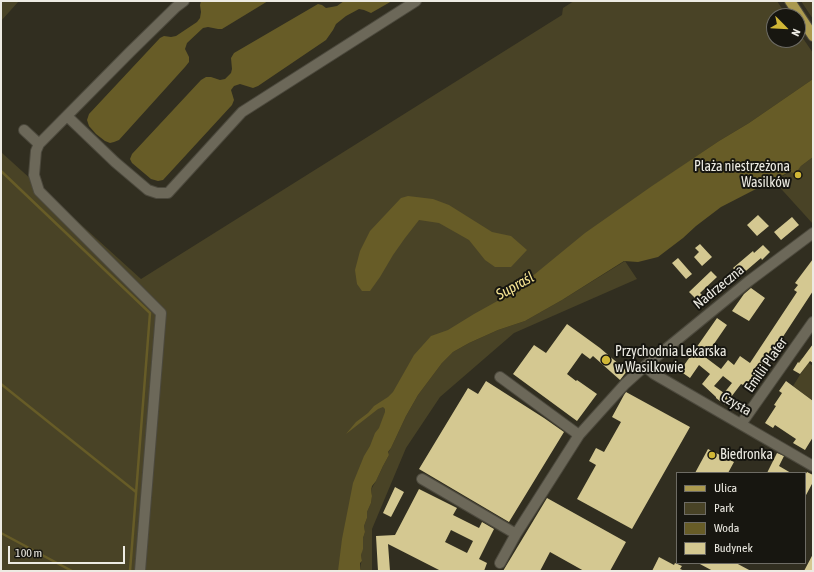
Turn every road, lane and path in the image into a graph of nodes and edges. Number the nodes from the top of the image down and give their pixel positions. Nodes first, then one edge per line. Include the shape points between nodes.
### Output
1 (184, 1) edge
2 (416, 1) edge
3 (790, 1) edge
4 (813, 36) edge
5 (67, 116) junction
6 (24, 130) dead end
7 (39, 144) junction
8 (813, 233) edge
9 (813, 322) edge
10 (645, 366) junction
11 (500, 377) dead end
12 (741, 424) junction
13 (579, 436) junction
14 (812, 464) edge
15 (422, 479) dead end
16 (516, 534) junction
17 (500, 563) dead end
18 (140, 571) edge

1 - 5 street via 176,6
2 - 5 street via 242,112 168,193 148,190
3 - 4 main road
5 - 7 street
6 - 7 street
7 - 18 street via 34,175 39,191 161,313
8 - 10 street, Nadrzeczna via 749,281
9 - 12 street, Emilii Plater
10 - 12 street, Czysta via 654,374
10 - 13 street, Nadrzeczna via 625,384
11 - 13 street
12 - 14 street, Czysta
13 - 16 street, Nadrzeczna
15 - 16 street
16 - 17 street, Nadrzeczna

